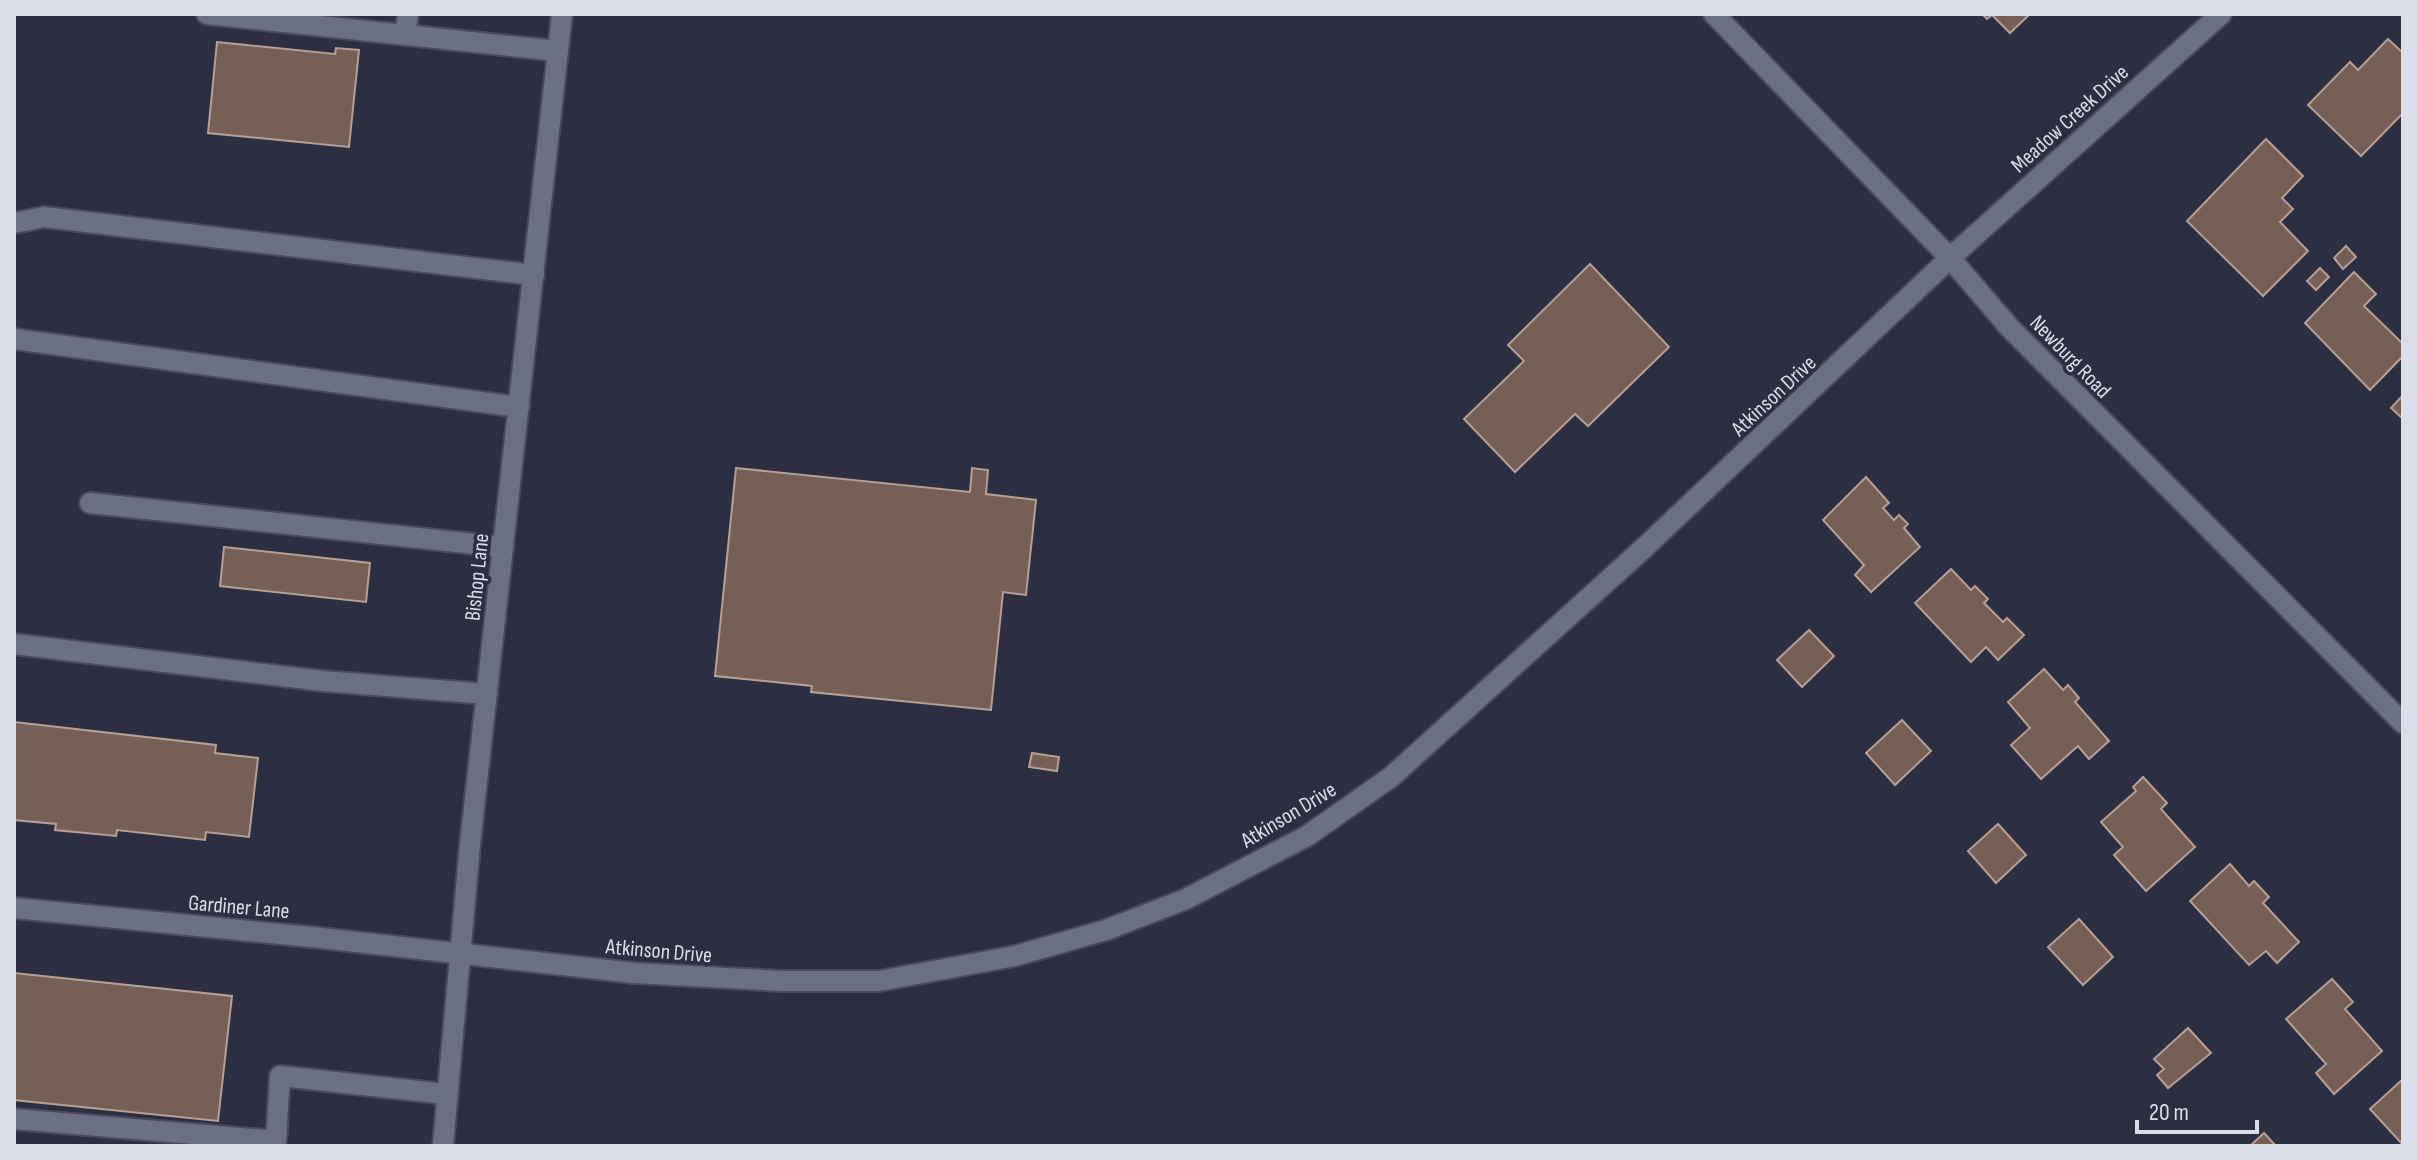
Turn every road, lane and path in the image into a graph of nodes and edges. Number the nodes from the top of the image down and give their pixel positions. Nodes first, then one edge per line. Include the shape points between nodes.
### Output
1 (207, 14) edge
2 (562, 14) edge
3 (1714, 14) edge
4 (2221, 14) edge
5 (407, 24) edge
6 (558, 51) junction
7 (16, 220) edge
8 (1950, 258) junction
9 (534, 275) junction
10 (14, 339) edge
11 (519, 407) junction
12 (90, 503) dead end
13 (503, 547) junction
14 (14, 644) edge
15 (487, 694) junction
16 (2403, 723) edge
17 (14, 908) edge
18 (460, 956) junction
19 (446, 1094) junction
20 (14, 1119) edge
21 (443, 1146) edge

1 - 5 street
2 - 6 street, Bishop Lane
3 - 8 street, Newburg Road
4 - 8 street, Meadow Creek Drive
5 - 6 street
6 - 9 street, Bishop Lane
7 - 9 street via 44,217
8 - 16 street, Newburg Road via 2009,327
8 - 18 street, Atkinson Drive via 1680,515 1391,777 1307,836 1186,899 1106,930 1015,956 879,981 690,979
9 - 11 street, Bishop Lane
10 - 11 street
11 - 13 street, Bishop Lane
12 - 13 street
13 - 15 street, Bishop Lane
14 - 15 street via 323,681
15 - 18 street, Bishop Lane
17 - 18 street, Gardiner Lane
18 - 19 street, Bishop Lane
19 - 20 street via 280,1076 276,1141
19 - 21 street, Bishop Lane

